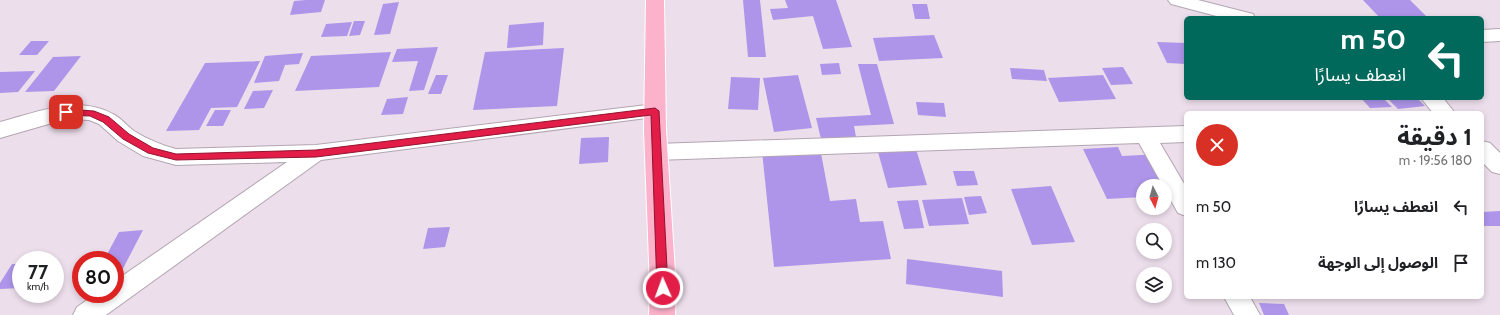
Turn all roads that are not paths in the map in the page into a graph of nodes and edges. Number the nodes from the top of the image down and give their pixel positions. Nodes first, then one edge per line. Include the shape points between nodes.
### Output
1 (655, 0) edge
2 (1177, 0) edge
3 (1238, 16) edge
4 (1500, 35) edge
5 (1484, 36) edge
6 (1433, 100) edge
7 (655, 111) junction
8 (1443, 111) edge
9 (0, 130) edge
10 (1184, 134) edge
11 (1145, 135) junction
12 (1484, 151) edge
13 (656, 152) junction
14 (316, 153) junction
15 (1500, 166) edge
16 (1184, 203) edge
17 (1238, 299) edge
18 (86, 315) edge
19 (662, 315) edge
20 (1247, 315) edge

1 - 7 highway
2 - 3 street
4 - 5 street
6 - 8 street
7 - 13 highway
7 - 14 street
9 - 14 street via 66,112 91,113 106,119 126,136 151,150 176,157
10 - 11 street
11 - 13 street
11 - 16 street
12 - 15 street
13 - 19 highway
14 - 18 street
17 - 20 street

